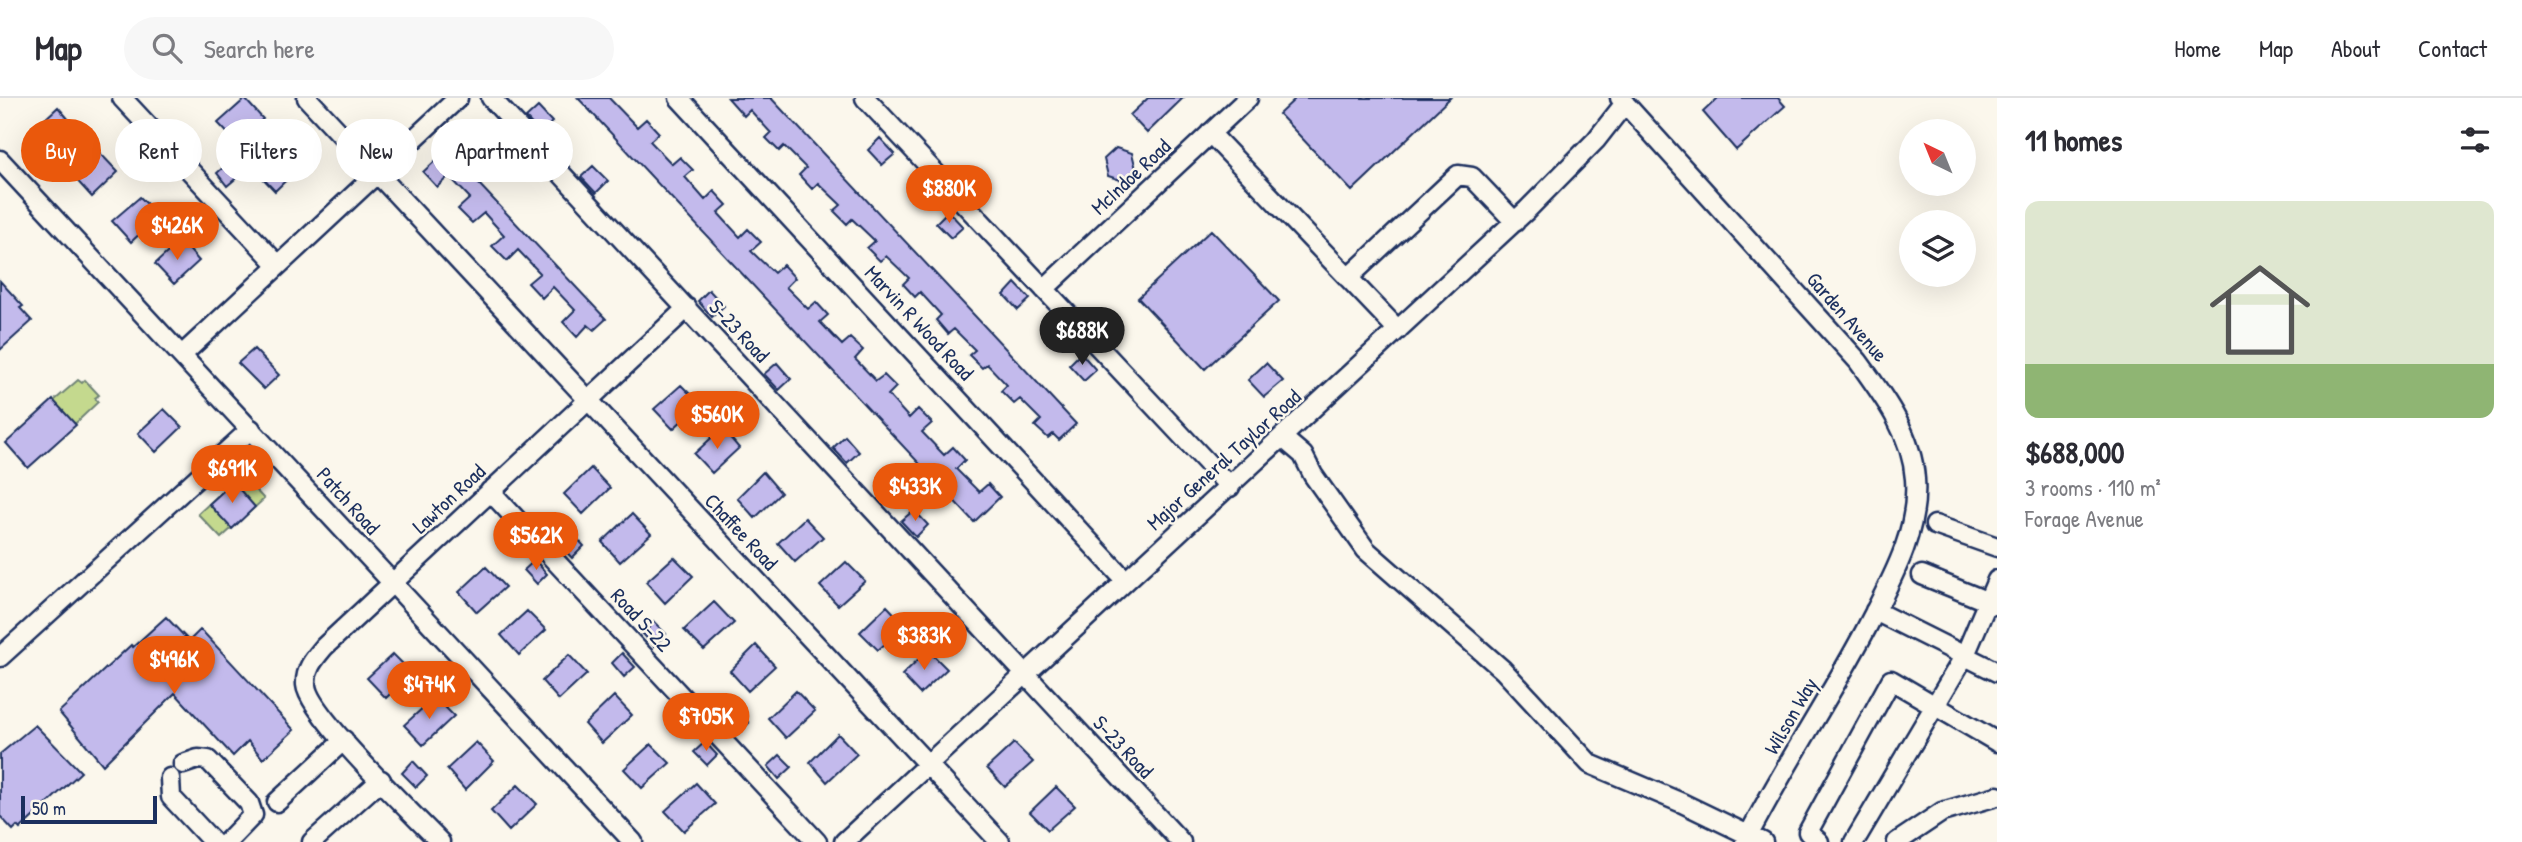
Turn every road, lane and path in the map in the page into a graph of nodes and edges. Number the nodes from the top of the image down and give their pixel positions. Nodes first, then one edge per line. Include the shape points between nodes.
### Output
1 (122, 98) edge
2 (307, 98) edge
3 (458, 98) edge
4 (491, 98) edge
5 (679, 98) edge
6 (865, 98) edge
7 (1248, 98) edge
8 (1622, 101) edge
9 (336, 129) edge
10 (1210, 134) junction
11 (417, 136) edge
12 (0, 160) edge
13 (367, 182) edge
14 (385, 182) edge
15 (1515, 222) junction
16 (278, 265) junction
17 (1348, 278) junction
18 (1044, 289) junction
19 (687, 308) junction
20 (1398, 330) junction
21 (182, 355) junction
22 (586, 400) junction
23 (251, 429) junction
24 (1283, 438) junction
25 (1230, 487) junction
26 (490, 491) junction
27 (1936, 525) dead end
28 (1997, 547) edge
29 (1922, 575) dead end
30 (1125, 580) junction
31 (1997, 580) edge
32 (392, 584) junction
33 (1992, 603) edge
34 (1875, 611) junction
35 (1965, 655) junction
36 (0, 657) edge
37 (1997, 672) edge
38 (1024, 674) junction
39 (1936, 707) junction
40 (344, 740) junction
41 (1997, 743) edge
42 (183, 764) dead end
43 (926, 764) junction
44 (170, 778) dead end
45 (381, 779) junction
46 (1997, 796) edge
47 (276, 802) dead end
48 (1752, 839) edge
49 (213, 842) edge
50 (228, 842) edge
51 (312, 842) edge
52 (440, 842) edge
53 (633, 842) edge
54 (817, 842) edge
55 (845, 842) edge
56 (1000, 842) edge
57 (1181, 842) edge
58 (1819, 842) edge
59 (1854, 842) edge
60 (1897, 842) edge

1 - 16 street
2 - 9 street, Chaffee Road
3 - 11 street
4 - 19 street, S-23 Road
5 - 30 street, Marvin R Wood Road
6 - 18 street
7 - 10 street, McIndoe Road
8 - 15 street, Major General Taylor Road via 1596,140
8 - 34 street, Garden Avenue via 1858,361 1904,433 1915,479 1913,523
10 - 17 street
10 - 18 street, McIndoe Road
12 - 21 street, Patch Road
13 - 16 street
14 - 22 street, Chaffee Road
15 - 17 street via 1472,177 1458,175
15 - 20 street, Major General Taylor Road
16 - 21 street
17 - 20 street
18 - 25 street
19 - 22 street, Lawton Road
19 - 38 street, S-23 Road
20 - 24 street, Major General Taylor Road
21 - 23 street, Patch Road
22 - 26 street, Lawton Road
22 - 43 street, Chaffee Road
23 - 32 street, Patch Road
23 - 36 street
24 - 25 street, Major General Taylor Road
24 - 48 street via 1303,455 1366,550 1503,670 1590,764
25 - 30 street, Major General Taylor Road
26 - 32 street, Lawton Road
26 - 54 street, Road S-22
27 - 28 street
29 - 33 street
30 - 38 street, Major General Taylor Road
31 - 33 street
32 - 40 street, Lawton Road via 324,647 307,672 306,688 313,702
32 - 53 street, Patch Road
33 - 35 street
34 - 35 street
34 - 48 street, Wilson Way
35 - 37 street
35 - 39 street
38 - 43 street, Major General Taylor Road
38 - 57 street, S-23 Road
39 - 41 street
39 - 58 street via 1891,680 1808,832
39 - 59 street
40 - 45 street
40 - 47 street
42 - 50 street via 208,760 252,809 250,820
43 - 55 street, Major General Taylor Road
43 - 56 street, Chaffee Road
44 - 49 street via 171,797
45 - 51 street
45 - 52 street
46 - 60 street via 1942,812

